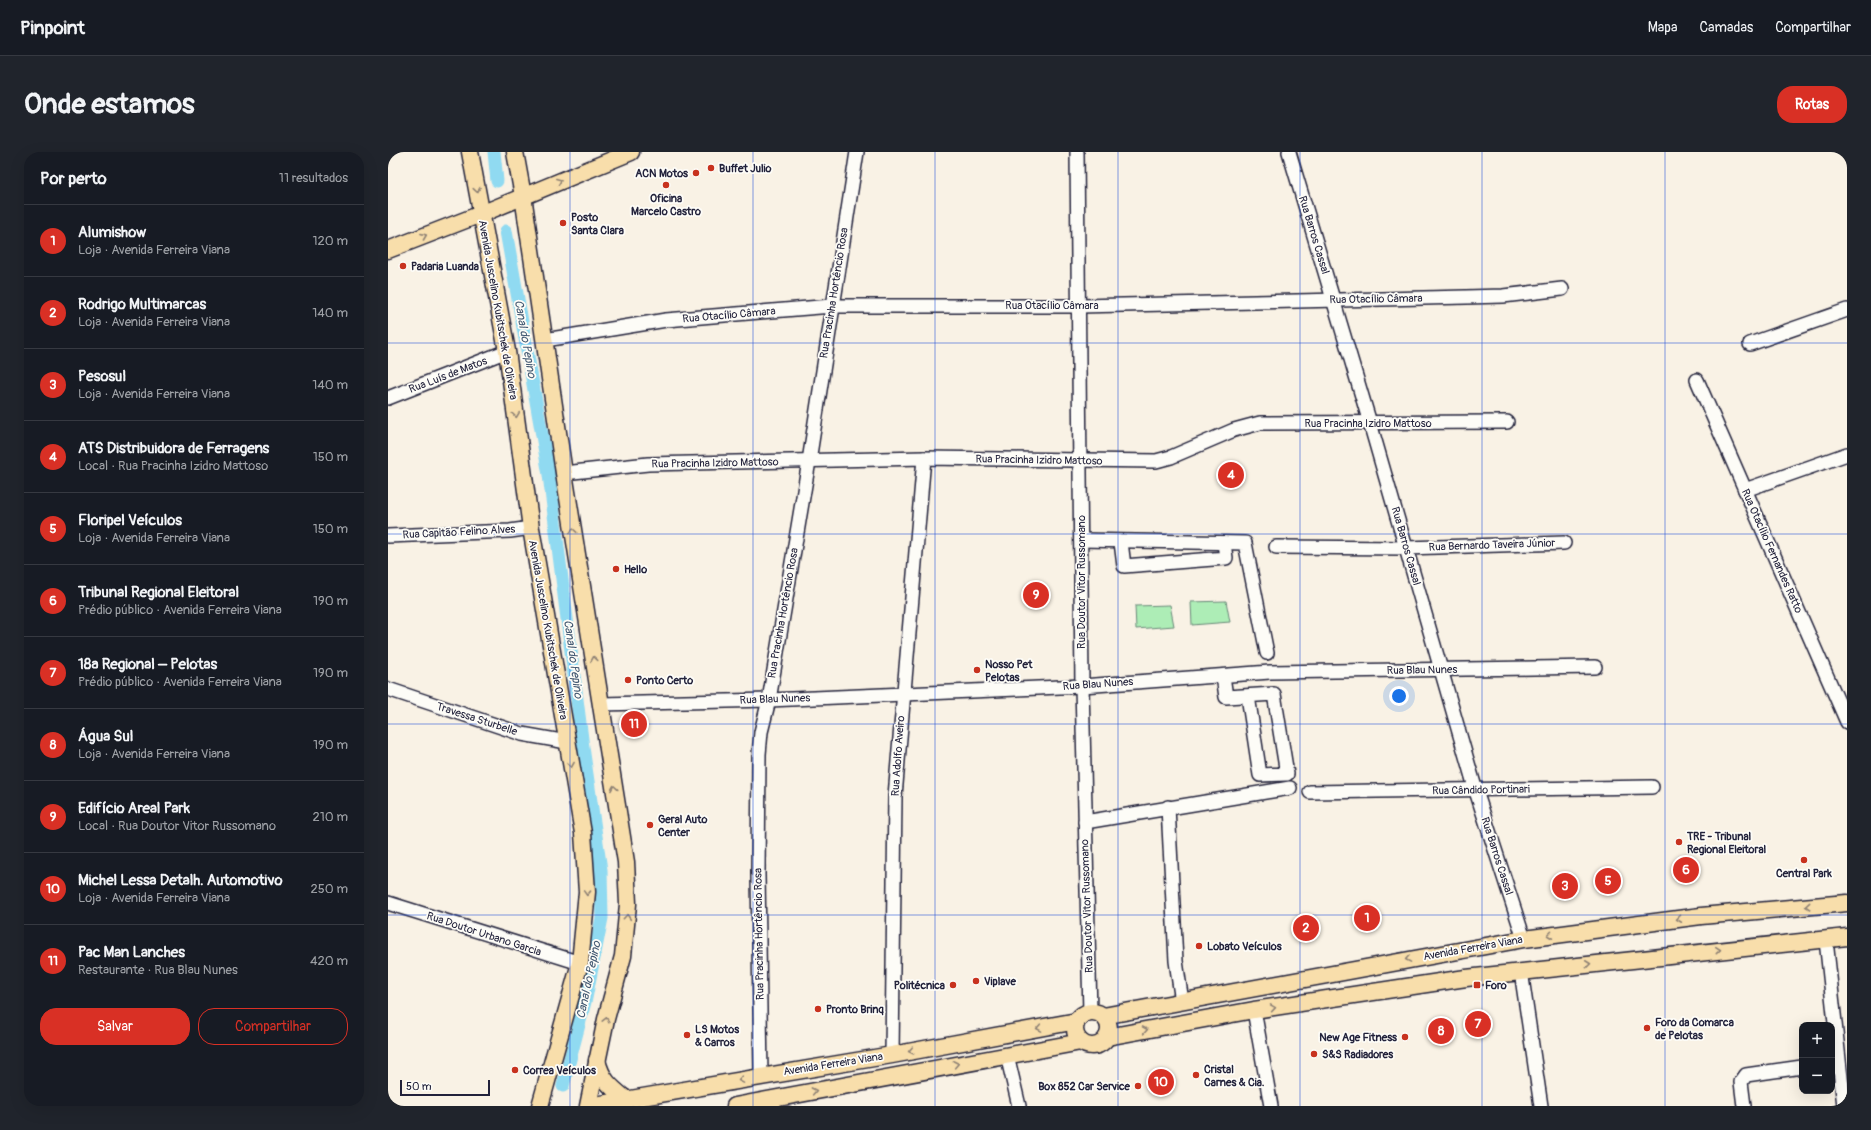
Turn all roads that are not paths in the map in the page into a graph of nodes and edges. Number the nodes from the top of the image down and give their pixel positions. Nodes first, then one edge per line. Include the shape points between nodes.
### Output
1 (470, 152) edge
2 (515, 152) edge
3 (631, 152) edge
4 (857, 152) edge
5 (1078, 152) edge
6 (1289, 152) edge
7 (523, 196) junction
8 (481, 214) junction
9 (388, 250) edge
10 (1562, 289) dead end
11 (1333, 299) junction
12 (832, 306) junction
13 (1080, 306) junction
14 (1847, 310) edge
15 (545, 340) junction
16 (1750, 344) dead end
17 (507, 351) junction
18 (1697, 380) dead end
19 (388, 398) edge
20 (1507, 422) dead end
21 (1370, 423) junction
22 (1847, 454) edge
23 (924, 458) junction
24 (809, 461) junction
25 (1081, 461) junction
26 (564, 473) junction
27 (1745, 490) junction
28 (531, 528) junction
29 (388, 536) edge
30 (1081, 540) junction
31 (1121, 542) junction
32 (1224, 543) junction
33 (1564, 543) dead end
34 (1276, 547) dead end
35 (1406, 548) junction
36 (1267, 653) dead end
37 (1595, 667) dead end
38 (1441, 670) junction
39 (1223, 676) junction
40 (1082, 686) junction
41 (388, 689) edge
42 (903, 694) junction
43 (1248, 696) junction
44 (769, 700) junction
45 (601, 704) junction
46 (1847, 722) edge
47 (567, 742) junction
48 (1652, 787) dead end
49 (1290, 788) dead end
50 (1476, 791) junction
51 (1310, 792) dead end
52 (1168, 807) junction
53 (1085, 822) junction
54 (388, 903) edge
55 (1847, 903) edge
56 (1847, 937) edge
57 (1524, 939) junction
58 (1826, 940) junction
59 (580, 963) junction
60 (1521, 971) junction
61 (1182, 1002) junction
62 (1254, 1010) junction
63 (1090, 1016) junction
64 (1106, 1037) junction
65 (1081, 1042) junction
66 (1008, 1054) junction
67 (892, 1055) junction
68 (597, 1058) junction
69 (1835, 1058) edge
70 (1835, 1064) edge
71 (1799, 1067) edge
72 (761, 1077) junction
73 (628, 1100) junction
74 (767, 1103) edge
75 (540, 1106) edge
76 (588, 1106) edge
77 (735, 1106) edge
78 (1018, 1106) edge
79 (1271, 1106) edge
80 (1541, 1106) edge
81 (1744, 1106) edge
82 (1844, 1106) edge

1 -> 8 main road, Avenida Juscelino Kubitschek de Oliveira
2 - 7 main road
7 -> 3 main road
4 - 12 street, Rua Pracinha Hortêncio Rosa
5 - 13 street, Rua Doutor Vitor Russomano
6 - 11 street, Rua Barros Cassal
7 - 8 main road
7 - 15 main road
9 -> 8 main road
8 - 17 main road, Avenida Juscelino Kubitschek de Oliveira
10 - 11 street, Rua Otacílio Câmara via 1503,296
11 - 13 street, Rua Otacílio Câmara
11 - 21 street, Rua Barros Cassal
12 - 13 street, Rua Otacílio Câmara
12 - 15 street, Rua Otacílio Câmara via 666,320
12 - 24 street, Rua Pracinha Hortêncio Rosa
13 - 25 street, Rua Doutor Vitor Russomano
14 - 16 street
15 - 26 main road
17 - 19 street, Rua Luís de Matos
17 -> 28 main road, Avenida Juscelino Kubitschek de Oliveira
18 - 27 street, Rua Otacílio Fernandes Ratto
20 - 21 street, Rua Pracinha Izidro Mattoso
21 - 25 street, Rua Pracinha Izidro Mattoso via 1260,423 1234,430 1156,461
21 - 35 street, Rua Barros Cassal
22 - 27 street
23 - 24 street, Rua Pracinha Izidro Mattoso
23 - 25 street, Rua Pracinha Izidro Mattoso
23 - 42 street, Rua Adolfo Aveiro
24 - 26 street, Rua Pracinha Izidro Mattoso via 648,464
24 - 44 street, Rua Pracinha Hortêncio Rosa
25 - 30 street, Rua Doutor Vitor Russomano
45 -> 26 main road
27 - 46 street, Rua Otacílio Fernandes Ratto
28 - 29 street, Rua Capitão Felino Alves
28 - 47 main road, Avenida Juscelino Kubitschek de Oliveira
30 - 31 street
30 - 40 street, Rua Doutor Vitor Russomano
31 - 32 street
31 - 32 street via 1124,566 1226,558
32 - 36 street via 1245,543
33 - 35 street, Rua Bernardo Taveira Júnior
34 - 35 street, Rua Bernardo Taveira Júnior
35 - 38 street, Rua Barros Cassal
37 - 38 street, Rua Blau Nunes
38 - 39 street, Rua Blau Nunes via 1270,672
38 - 50 street, Rua Barros Cassal
39 - 40 street, Rua Blau Nunes
39 - 43 street via 1226,697
40 - 42 street, Rua Blau Nunes
40 - 53 street, Rua Doutor Vitor Russomano
41 - 47 street, Travessa Sturbelle via 522,734
42 - 44 street, Rua Blau Nunes
42 - 67 street, Rua Adolfo Aveiro via 895,796
43 - 43 street via 1274,694 1287,774 1260,775
44 - 45 street, Rua Blau Nunes
44 - 72 street, Rua Pracinha Hortêncio Rosa via 758,754
68 -> 45 main road via 623,956 628,904 626,862
47 -> 59 main road, Avenida Juscelino Kubitschek de Oliveira via 583,833 587,892
48 - 50 street, Rua Cândido Portinari
49 - 52 street
50 - 51 street, Rua Cândido Portinari
50 - 57 street, Rua Barros Cassal
52 - 53 street
52 - 61 street via 1176,961
53 - 63 street, Rua Doutor Vitor Russomano
54 - 59 street, Rua Doutor Urbano Garcia
55 -> 57 main road, Avenida Ferreira Viana via 1702,916
56 - 58 main road
57 -> 61 main road, Avenida Ferreira Viana
60 -> 58 main road
58 - 69 street
59 - 75 main road, Avenida Juscelino Kubitschek de Oliveira
62 -> 60 main road
60 - 80 street
61 - 63 main road, Avenida Ferreira Viana
64 -> 62 main road
62 - 79 street
63 - 64 main road via 1108,1024
63 - 65 main road via 1076,1033
63 -> 67 main road, Avenida Ferreira Viana
64 - 65 main road via 1095,1045
65 - 66 main road, Avenida Ferreira Viana
74 -> 66 main road, Avenida Ferreira Viana
66 - 78 street
67 - 72 main road, Avenida Ferreira Viana
68 - 73 main road via 600,1073 606,1082
68 - 76 main road
70 - 82 street
71 - 81 street via 1746,1075 1741,1082
72 -> 73 main road, Avenida Ferreira Viana
73 - 76 main road, Avenida Ferreira Viana
74 - 77 main road, Avenida Ferreira Viana

